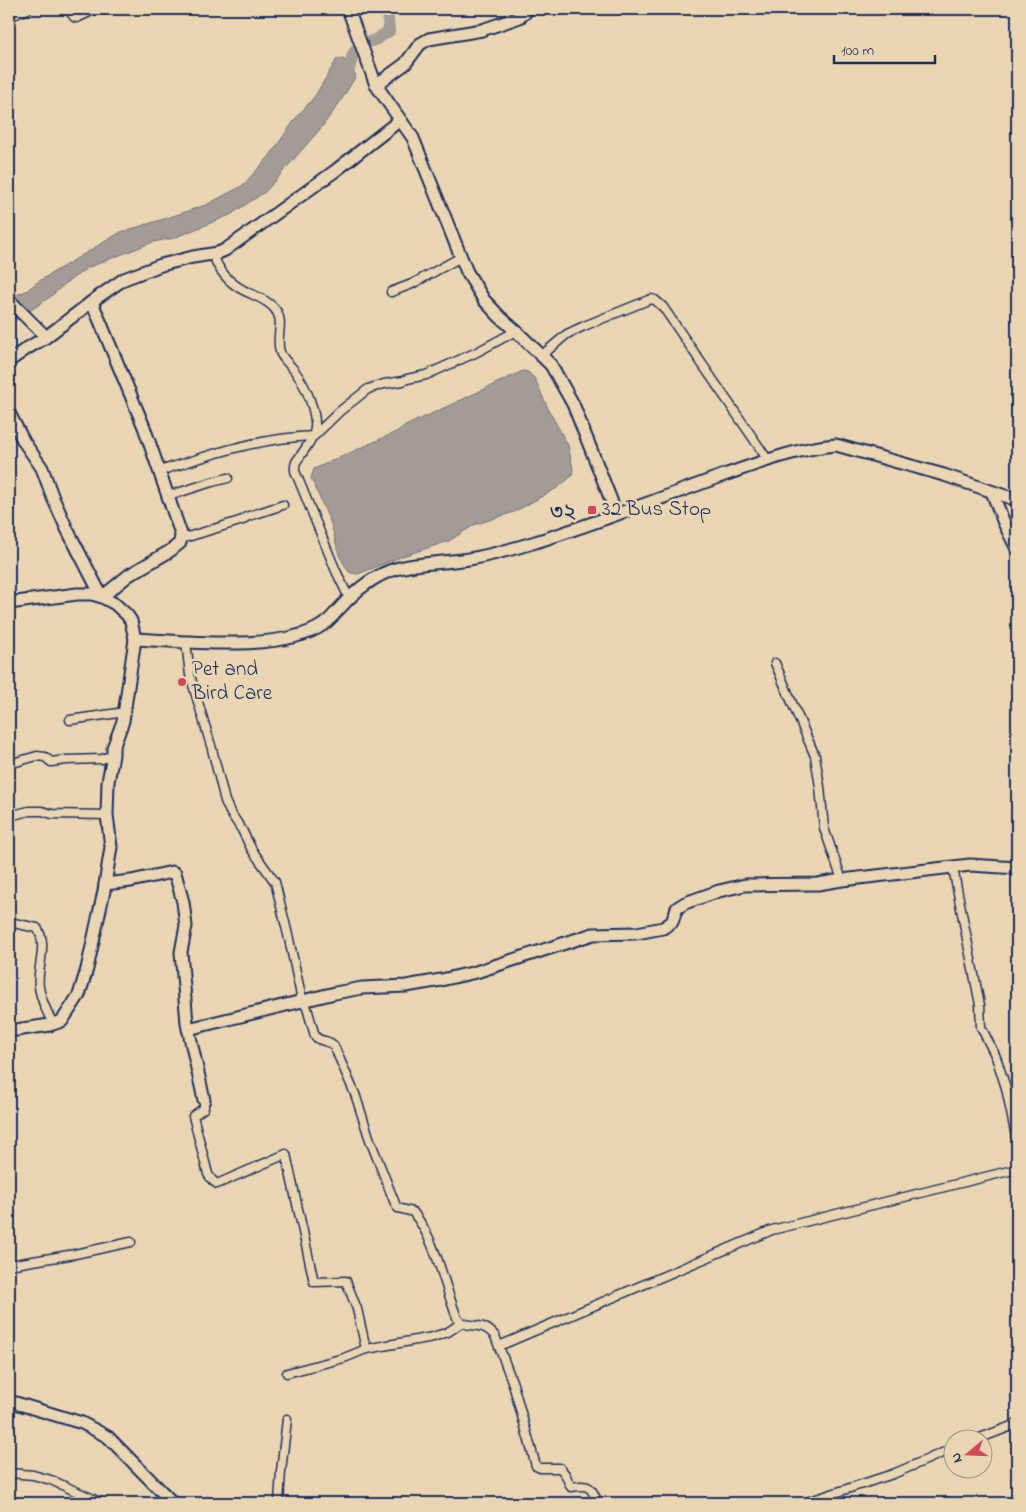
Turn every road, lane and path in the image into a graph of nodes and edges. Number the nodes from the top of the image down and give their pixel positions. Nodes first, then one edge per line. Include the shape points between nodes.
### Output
1 (28, 9) edge
2 (68, 9) edge
3 (96, 9) edge
4 (348, 9) edge
5 (527, 9) edge
6 (9, 17) edge
7 (374, 81) junction
8 (400, 120) junction
9 (214, 254) junction
10 (462, 257) junction
11 (391, 292) dead end
12 (9, 300) edge
13 (92, 302) junction
14 (516, 331) junction
15 (46, 337) junction
16 (541, 356) junction
17 (9, 362) edge
18 (9, 413) edge
19 (314, 436) junction
20 (768, 460) junction
21 (160, 471) junction
22 (228, 478) dead end
23 (992, 492) junction
24 (168, 496) junction
25 (1017, 500) edge
26 (283, 505) dead end
27 (615, 514) junction
28 (181, 539) junction
29 (1017, 549) edge
30 (102, 597) junction
31 (349, 598) junction
32 (9, 603) edge
33 (135, 638) junction
34 (186, 642) junction
35 (775, 663) dead end
36 (125, 712) junction
37 (70, 720) dead end
38 (113, 754) junction
39 (9, 764) edge
40 (107, 815) junction
41 (9, 816) edge
42 (953, 868) junction
43 (1017, 868) edge
44 (842, 880) junction
45 (105, 884) junction
46 (9, 922) edge
47 (302, 1000) junction
48 (52, 1024) junction
49 (188, 1029) junction
50 (9, 1031) edge
51 (204, 1102) joint
52 (1017, 1142) edge
53 (1017, 1169) edge
54 (131, 1242) dead end
55 (9, 1265) edge
56 (461, 1323) junction
57 (498, 1346) junction
58 (366, 1349) junction
59 (287, 1373) dead end
60 (9, 1401) edge
61 (287, 1419) dead end
62 (1017, 1424) edge
63 (994, 1433) edge
64 (944, 1452) edge
65 (9, 1473) edge
66 (161, 1499) edge
67 (102, 1503) edge
68 (173, 1503) edge
69 (279, 1503) edge
70 (598, 1503) edge
71 (804, 1503) edge

1 - 6 street
2 - 3 street via 77,18
4 - 7 street
5 - 7 street via 520,17 482,30 429,38 405,64
7 - 8 street
8 - 9 street via 268,220
8 - 10 street via 413,138
9 - 13 street via 193,256 124,279
9 - 19 street via 222,273 238,287 270,304 278,313 280,352 296,371 307,392 316,421
10 - 11 street
10 - 14 street via 484,300
12 - 15 street
13 - 15 street
13 - 21 street
14 - 16 street
14 - 19 street via 426,375 368,389
15 - 17 street
16 - 20 street via 567,334 650,299 655,300
16 - 27 street via 551,365 573,404
18 - 30 street via 42,468 66,529
19 - 21 street via 292,436 234,447
19 - 31 street via 296,462 295,471
20 - 23 street via 819,446 836,445 944,474
20 - 27 street
21 - 24 street
22 - 24 street
23 - 25 street
23 - 29 street
24 - 28 street
26 - 28 street
27 - 31 street via 542,540 483,556 395,569 372,580
28 - 30 street via 170,551 129,575
30 - 32 street via 77,594
30 - 33 street via 127,615
31 - 34 street via 325,623 310,632 254,642
33 - 34 street
33 - 36 street
34 - 47 street via 190,675 225,801 252,850 275,882
35 - 44 street via 815,756 824,828
36 - 37 street
36 - 38 street
38 - 39 street via 102,759 51,762 37,756
38 - 40 street
40 - 41 street via 52,814 42,810
40 - 45 street via 111,847
42 - 43 street via 970,865
42 - 44 street
42 - 52 street via 980,1005 981,1027 996,1057 1006,1088
44 - 47 street via 818,884 746,885 718,891 680,905 672,922 663,928 638,933 593,934 499,966 441,980 362,988
45 - 48 street via 79,995 62,1021
45 - 49 street via 175,873 185,919 181,952
46 - 48 street via 37,928 41,934 43,953 39,986
47 - 49 street
47 - 56 street via 316,1038 329,1041 334,1046 393,1200 398,1208 414,1212 424,1229
48 - 50 street
49 - 51 street
51 - 58 street via 204,1108 194,1116 208,1174 217,1184 286,1154 314,1282 346,1281 357,1309
53 - 57 street via 772,1230
54 - 55 street
56 - 57 street via 490,1330
56 - 58 street via 433,1337
57 - 70 street via 513,1384 536,1466 560,1468 571,1487 590,1487
58 - 59 street
60 - 66 street via 82,1423 108,1437
61 - 69 street
62 - 63 street
64 - 71 street via 893,1474
65 - 67 street via 51,1480
66 - 68 street

